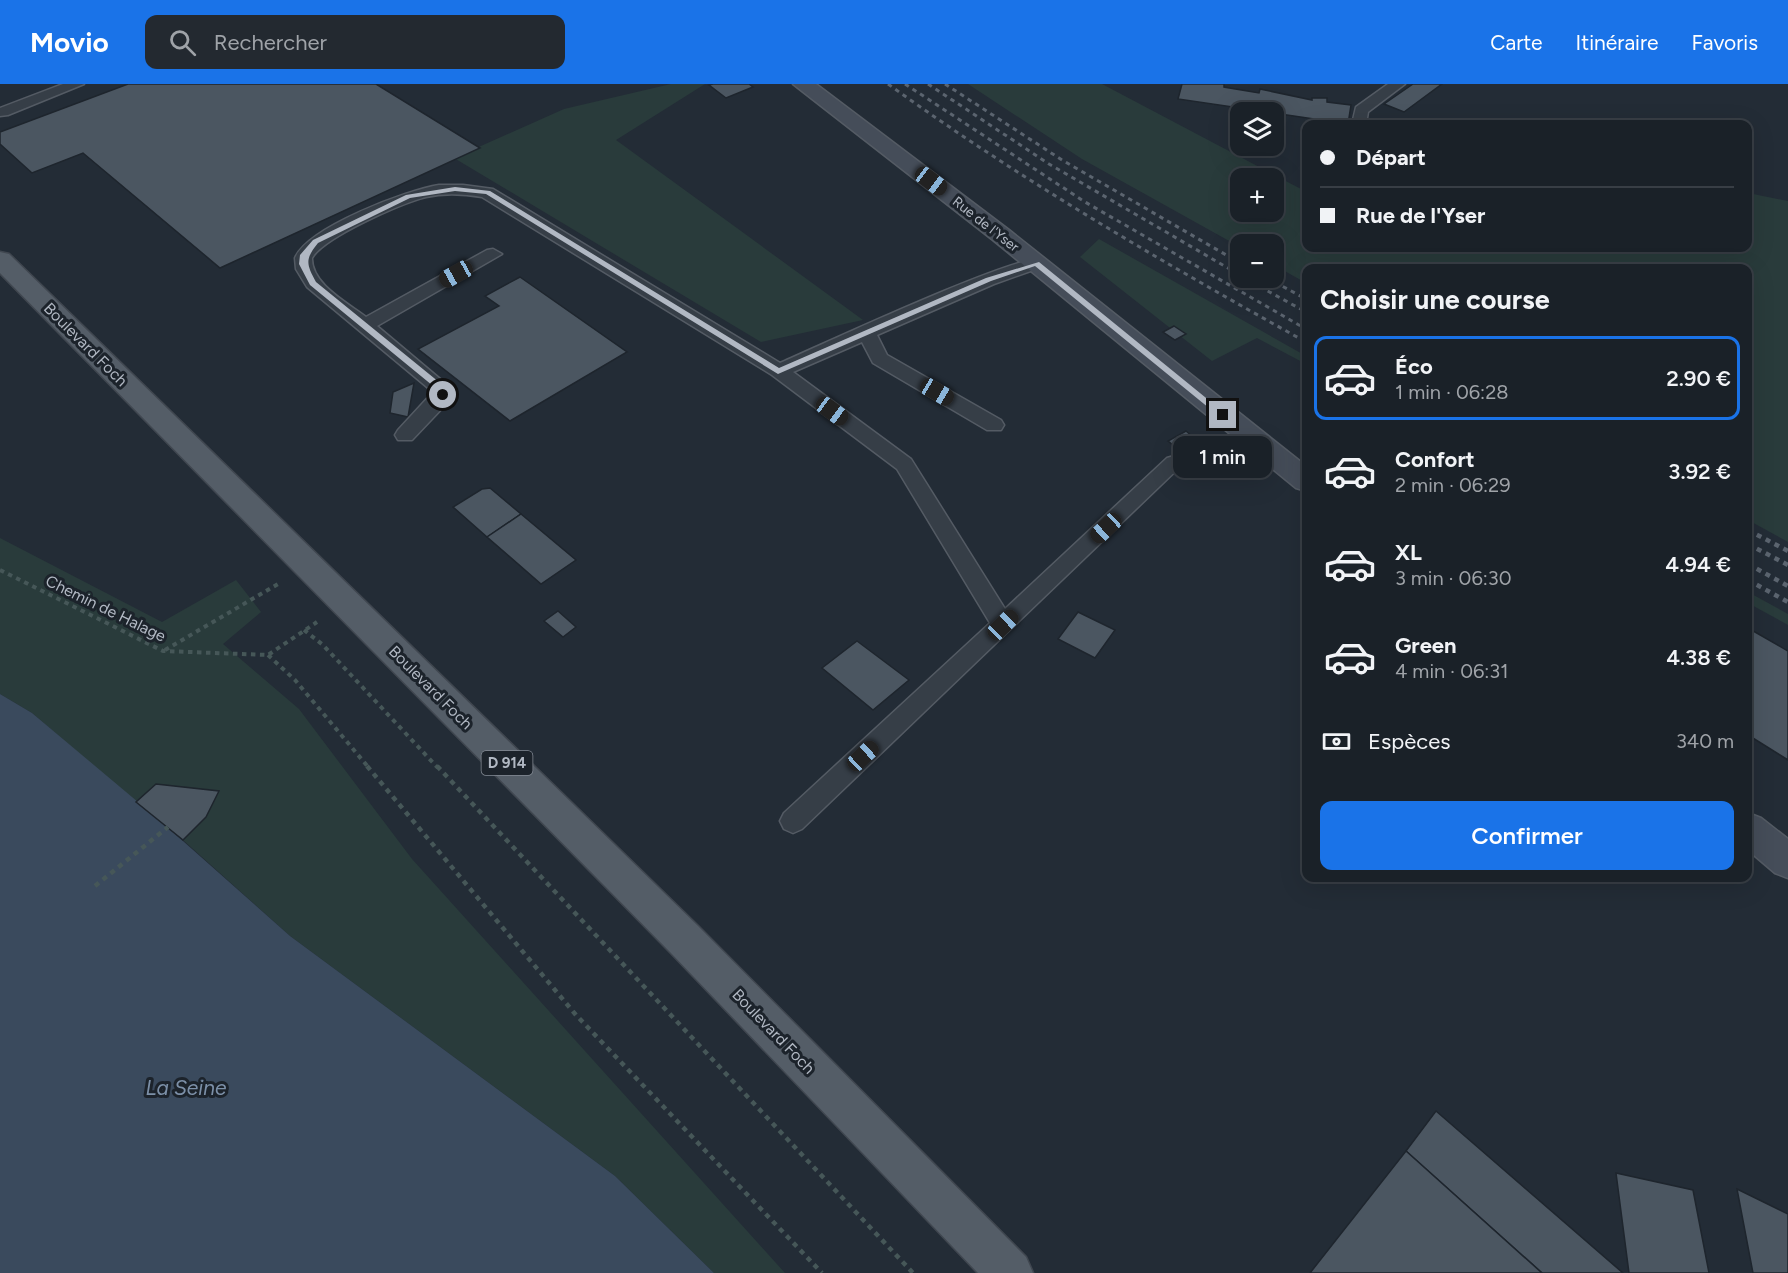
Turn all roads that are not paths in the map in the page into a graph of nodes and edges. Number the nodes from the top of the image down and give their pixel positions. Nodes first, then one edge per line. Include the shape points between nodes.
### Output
1 (77, 84) edge
2 (803, 84) edge
3 (1398, 84) edge
4 (3, 112) dead end
5 (1360, 120) edge
6 (493, 254) dead end
7 (0, 259) edge
8 (1036, 263) junction
9 (364, 326) junction
10 (866, 333) junction
11 (778, 371) junction
12 (994, 426) dead end
13 (405, 435) dead end
14 (1174, 463) dead end
15 (1302, 478) edge
16 (1003, 625) junction
17 (794, 821) dead end
18 (1752, 832) edge
19 (1788, 861) edge
20 (1010, 1273) edge

1 - 4 lane
2 - 8 street, Rue de l'Yser
3 - 5 lane via 1361,110
6 - 9 lane
7 - 20 main road, Boulevard Foch / D 914 via 684,939
8 - 10 lane
8 - 15 street, Rue de l'Yser
9 - 11 lane via 313,283 303,264 308,248 315,241 409,196 471,189 488,193
9 - 13 lane via 442,389 443,395 435,406
10 - 11 lane
10 - 12 lane via 880,359
11 - 16 lane via 904,464
14 - 16 lane
16 - 17 lane
18 - 19 street

